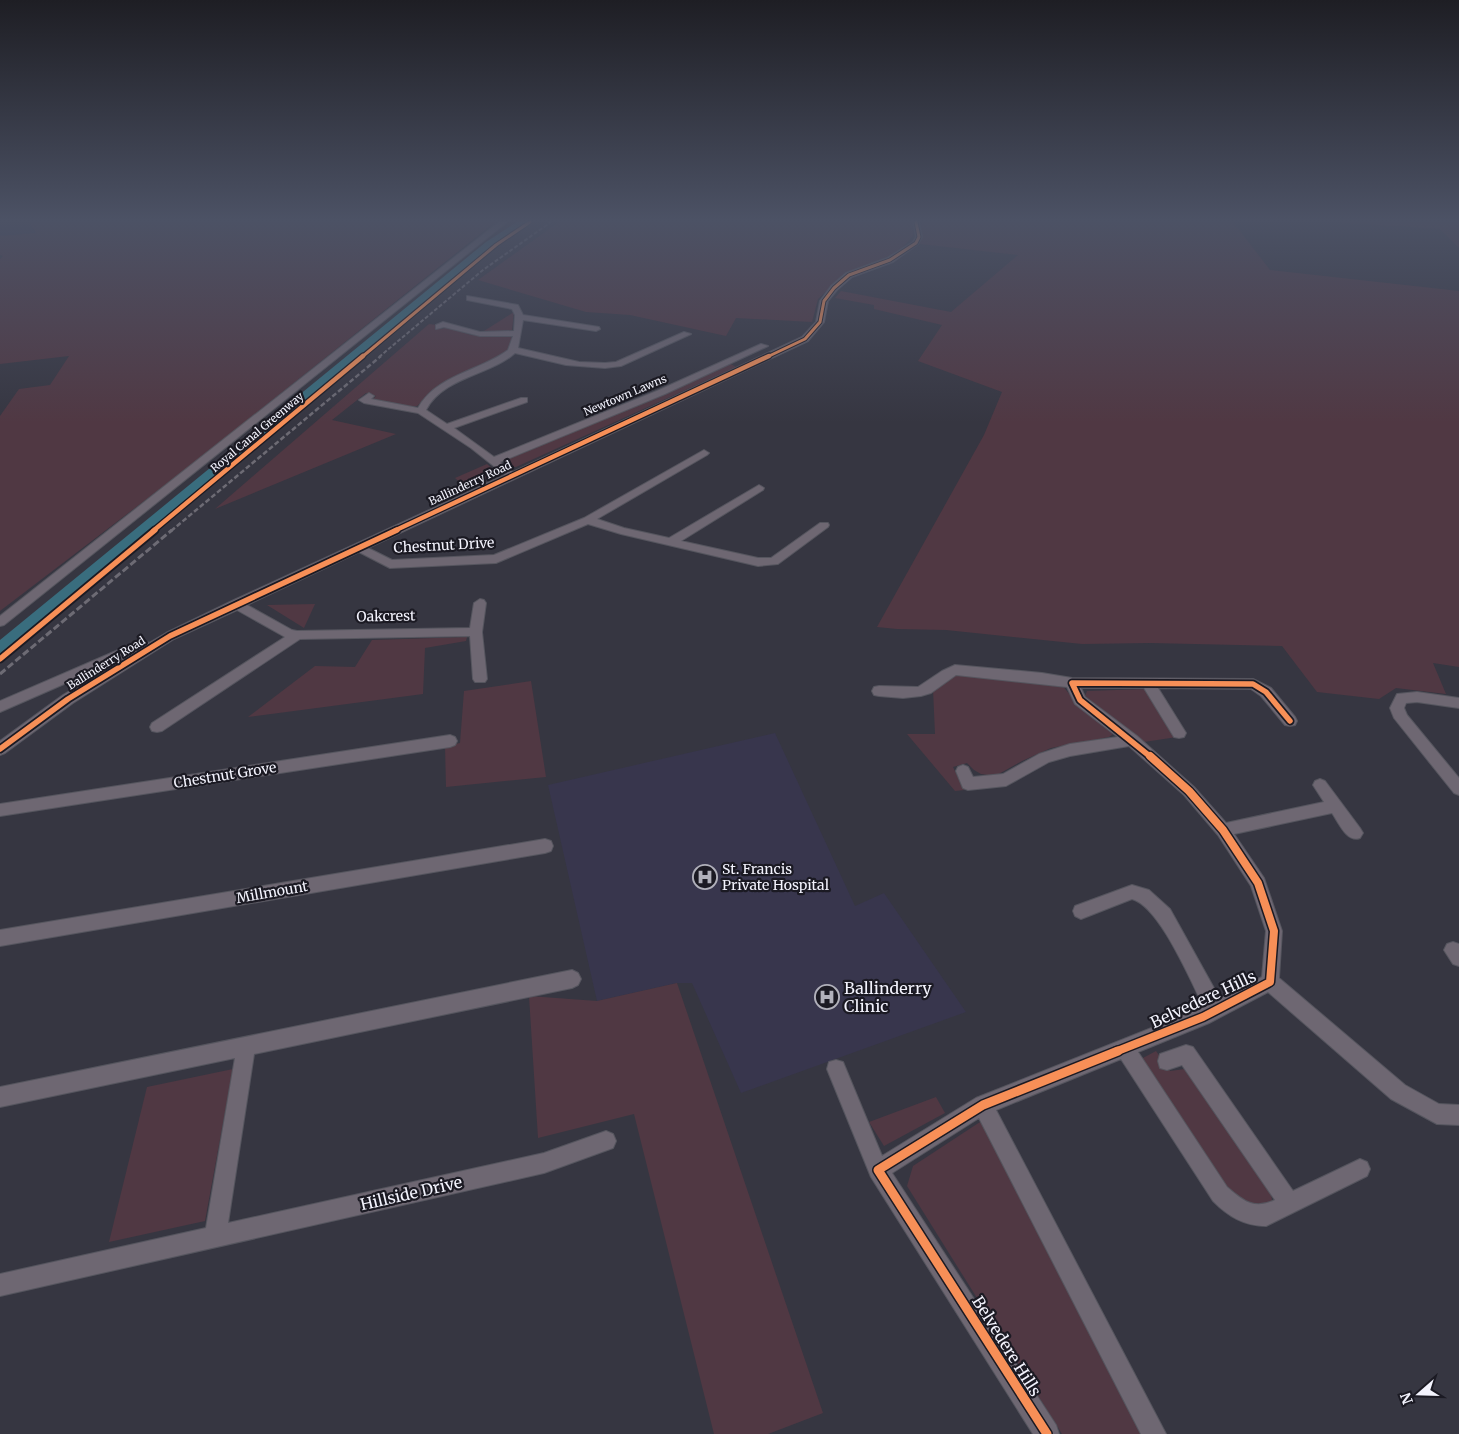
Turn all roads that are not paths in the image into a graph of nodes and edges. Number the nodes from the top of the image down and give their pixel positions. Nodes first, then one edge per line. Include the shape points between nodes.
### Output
1 (420, 289) edge
2 (835, 289) edge
3 (470, 298) dead end
4 (520, 317) junction
5 (438, 327) dead end
6 (596, 329) dead end
7 (517, 334) junction
8 (687, 334) dead end
9 (764, 346) dead end
10 (514, 350) junction
11 (369, 396) dead end
12 (524, 400) dead end
13 (421, 411) junction
14 (446, 428) junction
15 (704, 453) dead end
16 (493, 461) junction
17 (511, 475) junction
18 (759, 488) dead end
19 (588, 520) junction
20 (824, 525) dead end
21 (671, 542) junction
22 (357, 547) junction
23 (480, 603) dead end
24 (236, 604) junction
25 (0, 622) edge
26 (476, 632) junction
27 (297, 635) junction
28 (170, 636) junction
29 (480, 679) dead end
30 (1072, 683) junction
31 (1149, 684) junction
32 (885, 694) dead end
33 (1459, 703) edge
34 (0, 707) edge
35 (1290, 722) dead end
36 (157, 727) dead end
37 (1179, 733) dead end
38 (1132, 740) junction
39 (450, 741) dead end
40 (0, 749) edge
41 (963, 770) dead end
42 (1320, 786) dead end
43 (1458, 787) edge
44 (1335, 806) junction
45 (0, 810) edge
46 (1223, 830) junction
47 (1355, 833) dead end
48 (545, 846) dead end
49 (1081, 911) dead end
50 (0, 938) edge
51 (572, 979) dead end
52 (1270, 982) junction
53 (1216, 1010) junction
54 (246, 1047) junction
55 (1125, 1050) junction
56 (1167, 1061) dead end
57 (836, 1069) dead end
58 (0, 1097) edge
59 (983, 1105) junction
60 (1459, 1115) edge
61 (606, 1142) dead end
62 (1360, 1169) dead end
63 (878, 1170) junction
64 (1290, 1204) junction
65 (215, 1238) junction
66 (0, 1285) edge
67 (1047, 1434) edge
68 (1154, 1434) edge

1 - 25 street
2 - 17 street, Ballinderry Road via 824,301 820,322 805,338
3 - 4 street via 515,307
4 - 6 street
4 - 7 street
5 - 7 street via 443,324 480,334
7 - 10 street
8 - 10 street via 618,364 602,366 575,364
9 - 16 street, Newtown Lawns via 662,392
10 - 13 street via 438,390
11 - 13 street via 364,400
12 - 14 street
13 - 14 street
14 - 16 street
15 - 19 street, Chestnut Drive
16 - 17 street
17 - 22 street, Ballinderry Road
18 - 21 street
19 - 21 street
19 - 22 street, Chestnut Drive via 496,559 390,564
20 - 21 street via 774,561 758,562
22 - 24 street, Ballinderry Road
23 - 26 street
24 - 27 street, Oakcrest via 289,634
24 - 28 street, Ballinderry Road
26 - 27 street, Oakcrest
26 - 29 street
27 - 36 street
28 - 34 street via 154,639
28 - 40 street, Ballinderry Road via 68,699
30 - 31 street
30 - 32 street via 955,670 944,674 919,693
30 - 38 street, Belvedere Hills via 1080,700
31 - 35 street via 1253,684 1266,692
31 - 37 street
33 - 43 street via 1402,698 1397,708 1401,718
38 - 41 street via 1070,750 1044,758 1006,780 968,784
38 - 46 street, Belvedere Hills via 1189,791
39 - 45 street, Chestnut Grove
42 - 44 street
44 - 46 street
44 - 47 street
46 - 52 street, Belvedere Hills via 1258,884 1274,931
48 - 50 street, Millmount
49 - 53 street via 1132,892 1143,895 1164,914
51 - 54 street
52 - 53 street, Belvedere Hills
52 - 60 street, Belvedere Hills via 1398,1092 1438,1114
53 - 55 street, Belvedere Hills
54 - 58 street
54 - 65 street
55 - 59 street, Belvedere Hills
55 - 64 street via 1220,1194 1233,1207 1252,1216 1266,1215
56 - 64 street via 1186,1054
57 - 63 street, Belvedere Hills
59 - 63 street, Belvedere Hills
59 - 68 street
61 - 65 street, Hillside Drive via 544,1163
62 - 64 street
63 - 67 street, Belvedere Hills
65 - 66 street, Hillside Drive

